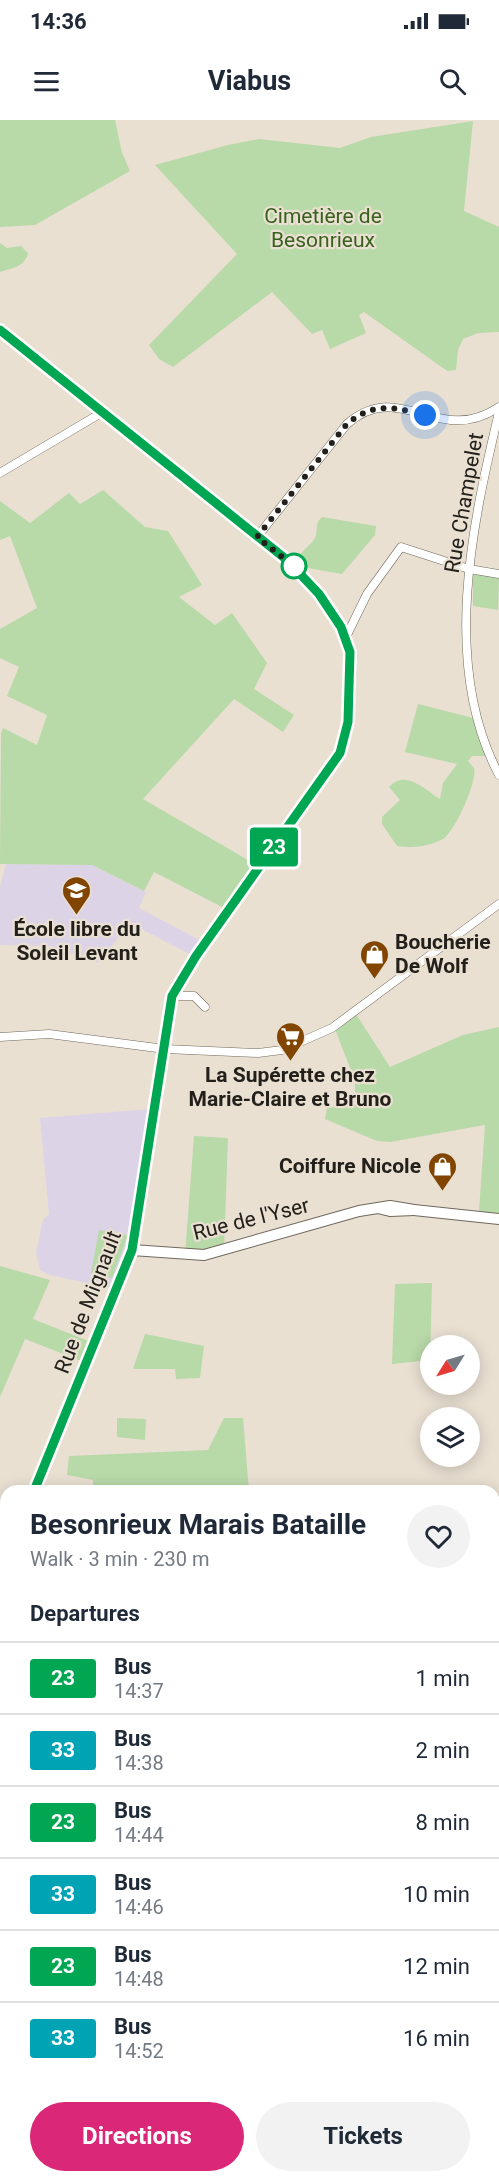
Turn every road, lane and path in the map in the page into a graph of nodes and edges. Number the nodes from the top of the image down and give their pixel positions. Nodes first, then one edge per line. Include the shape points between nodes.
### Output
1 (0, 330) edge
2 (499, 406) edge
3 (499, 412) edge
4 (102, 413) junction
5 (0, 473) edge
6 (257, 537) junction
7 (469, 569) junction
8 (499, 574) edge
9 (346, 637) junction
10 (499, 775) edge
11 (499, 904) edge
12 (172, 996) junction
13 (205, 1007) dead end
14 (0, 1037) edge
15 (165, 1049) junction
16 (499, 1219) edge
17 (132, 1250) junction
18 (36, 1485) edge

1 - 4 street
2 - 6 street via 482,417 462,422 393,407 361,414 347,424
3 - 7 street, Rue Champelet
4 - 5 street
4 - 6 street
6 - 9 street via 305,577
7 - 8 street
7 - 9 street via 401,547 367,594
7 - 10 street, Rue Champelet via 468,677 483,738
9 - 12 street via 350,652 348,714 340,753 196,956
11 - 15 street via 355,1012 312,1039 282,1050 258,1053
12 - 13 street via 194,996
12 - 15 street, Rue de Mignault
14 - 15 street via 49,1034
15 - 17 street, Rue de Mignault
16 - 17 street, Rue de l'Yser via 378,1208 204,1255
17 - 18 street, Rue de Mignault

